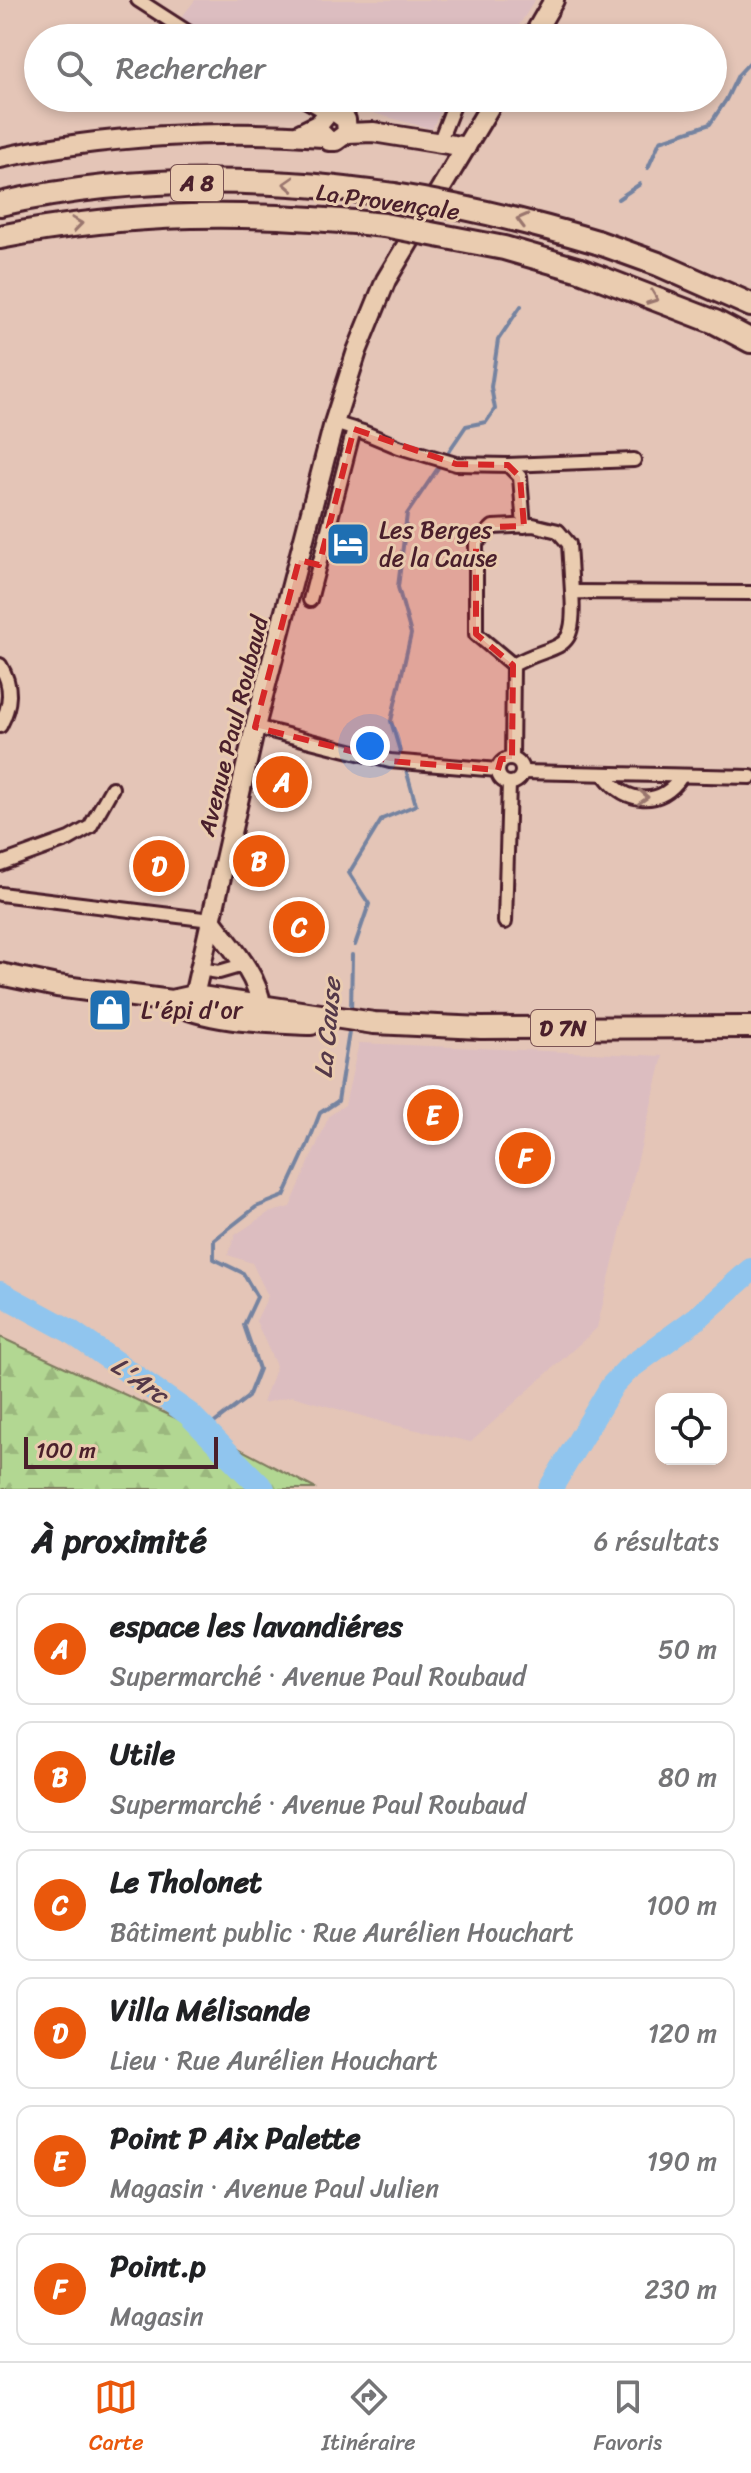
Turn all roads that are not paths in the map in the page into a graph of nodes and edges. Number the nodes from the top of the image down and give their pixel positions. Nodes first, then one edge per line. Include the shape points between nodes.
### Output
1 (138, 0) edge
2 (554, 0) edge
3 (175, 24) edge
4 (540, 24) edge
5 (314, 112) edge
6 (451, 112) edge
7 (487, 112) edge
8 (321, 119) junction
9 (346, 126) junction
10 (439, 143) junction
11 (466, 147) junction
12 (0, 158) edge
13 (0, 204) edge
14 (0, 237) edge
15 (751, 305) edge
16 (751, 341) edge
17 (334, 423) junction
18 (354, 429) junction
19 (634, 460) dead end
20 (508, 465) junction
21 (524, 526) junction
22 (299, 560) junction
23 (319, 565) junction
24 (572, 592) junction
25 (751, 593) edge
26 (310, 600) dead end
27 (0, 665) edge
28 (513, 665) junction
29 (0, 726) edge
30 (255, 727) junction
31 (512, 759) junction
32 (498, 770) junction
33 (522, 772) junction
34 (605, 776) junction
35 (681, 777) junction
36 (751, 777) edge
37 (509, 783) junction
38 (112, 788) dead end
39 (0, 864) edge
40 (0, 894) edge
41 (211, 920) junction
42 (505, 922) dead end
43 (243, 965) junction
44 (199, 969) junction
45 (0, 974) edge
46 (261, 1005) junction
47 (197, 1007) junction
48 (348, 1023) junction
49 (374, 1025) junction
50 (751, 1027) edge
51 (751, 1035) edge

1 - 3 street
2 - 4 street
5 - 8 street
6 - 10 street
7 - 11 street, Avenue Paul Roubaud
8 - 9 street via 341,114
8 - 9 street via 336,141
8 - 12 street via 297,135 113,141
9 - 10 street
10 - 11 street
11 - 17 street, Avenue Paul Roubaud via 386,280
15 -> 13 highway, La Provençale / A 8, bridge via 597,242 523,220 394,195 226,182 90,189
14 -> 16 highway, La Provençale / A 8, bridge via 162,216 298,216 384,225 491,245 580,270
17 - 18 street
17 - 22 street, Avenue Paul Roubaud
18 - 20 street via 456,464
18 - 23 street
19 - 20 street
20 - 21 street via 520,477
21 - 24 street via 558,531 569,544
21 - 28 street via 493,527 476,543 476,634
22 - 23 street
22 - 30 street, Avenue Paul Roubaud
23 - 26 street
24 - 25 street
24 - 28 street via 570,634 559,649
27 - 29 street via 8,679 9,709
28 - 31 street
30 - 32 street via 390,761
30 - 41 street, Avenue Paul Roubaud
31 - 32 street via 504,760
31 - 33 street
32 - 37 street
33 - 34 street
33 - 37 street
34 - 35 street
34 -> 35 street via 615,789 638,797 658,797
35 - 36 street
37 - 42 street
38 - 39 street via 90,827
40 - 41 street
41 - 43 street
41 - 44 street, Avenue Paul Roubaud
43 - 44 street via 219,972
43 - 46 street
44 - 47 street, Avenue Paul Roubaud
45 - 47 main road, D 7N
46 - 47 main road, D 7N
46 - 48 main road, D 7N
47 - 48 main road, D 7N via 271,1022
48 - 49 main road, D 7N
49 - 50 main road, D 7N
49 - 51 main road, D 7N via 481,1034

